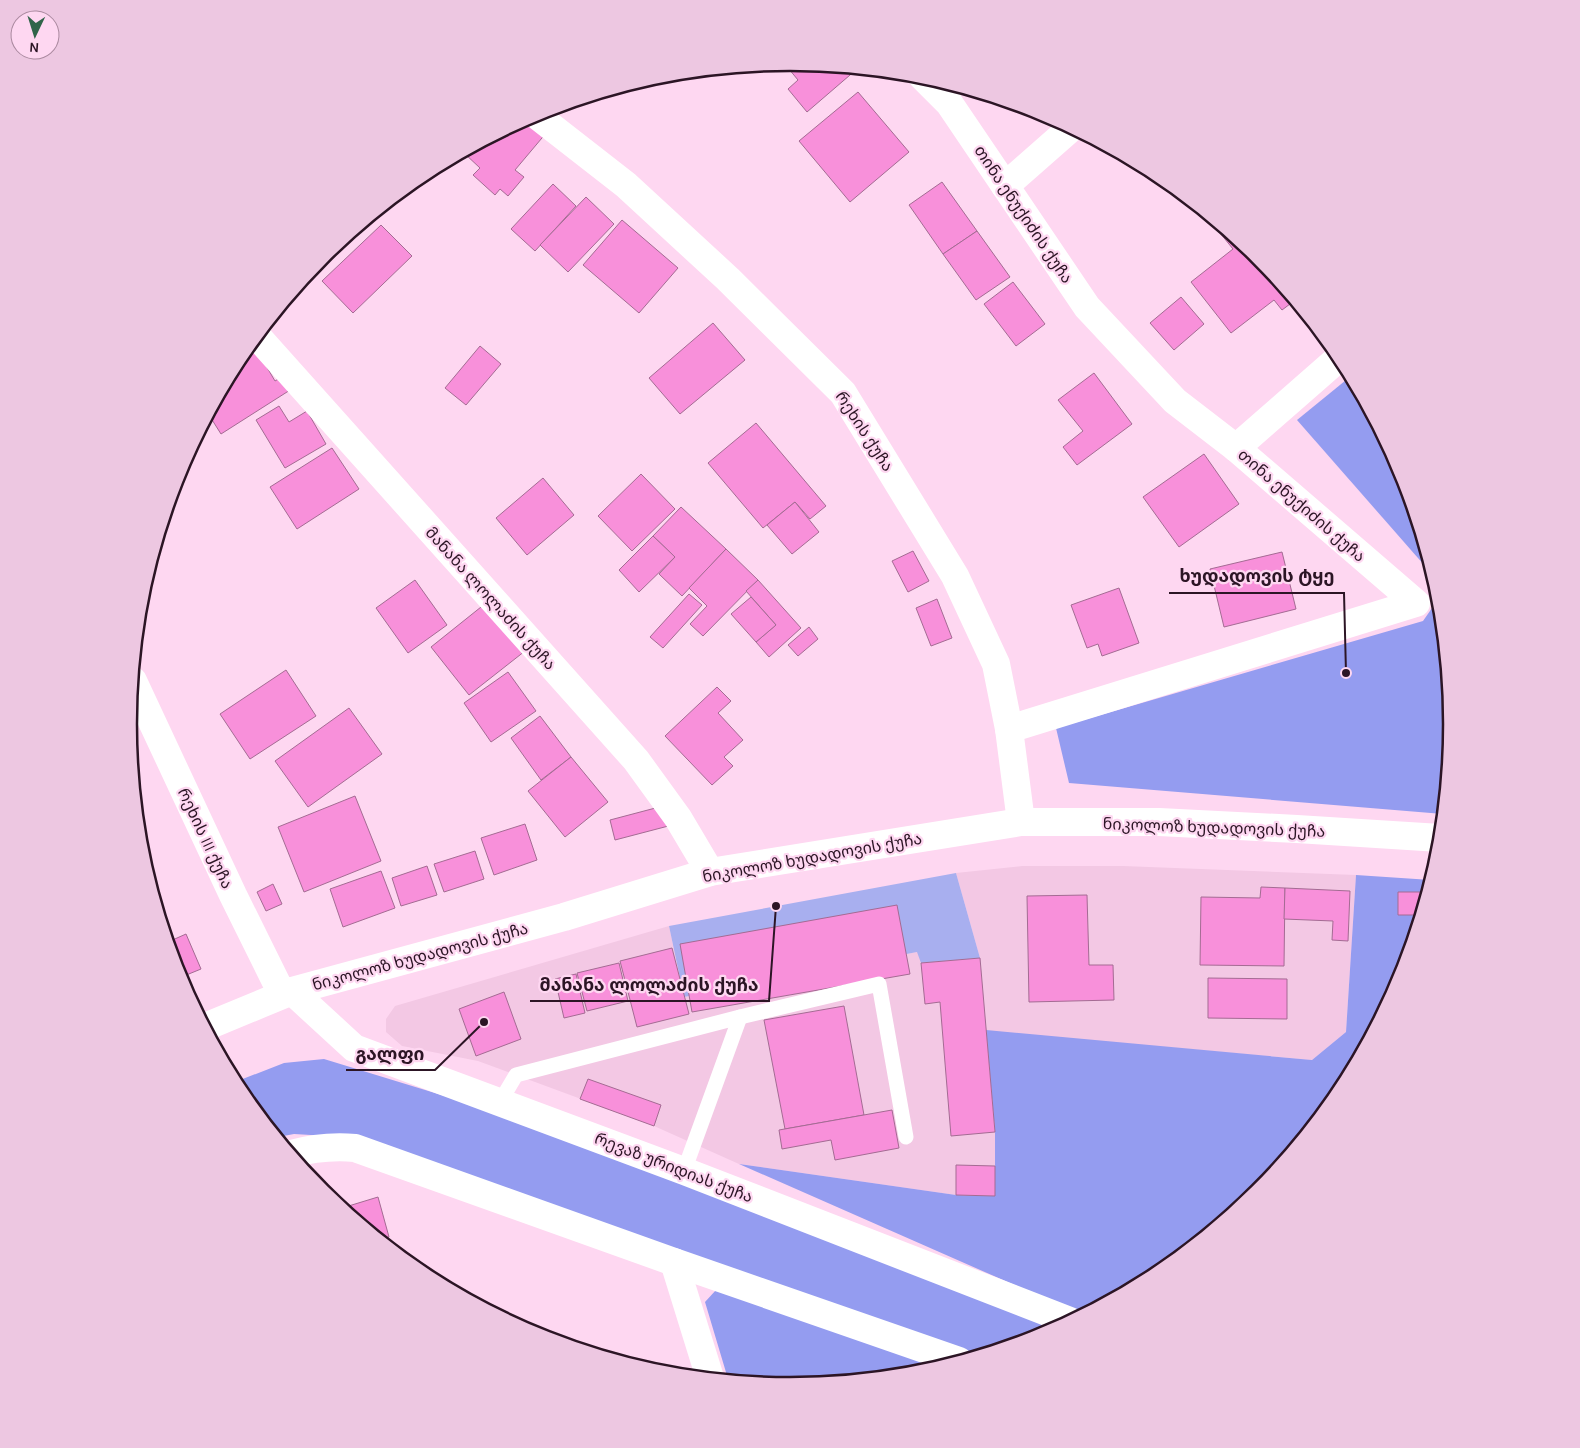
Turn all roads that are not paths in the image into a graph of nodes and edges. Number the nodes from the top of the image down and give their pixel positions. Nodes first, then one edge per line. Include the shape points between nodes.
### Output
1 (934, 88) edge
2 (543, 120) edge
3 (1066, 133) edge
4 (1005, 186) junction
5 (262, 341) edge
6 (1334, 362) edge
7 (1236, 448) junction
8 (138, 694) edge
9 (1009, 729) junction
10 (1020, 822) junction
11 (1432, 838) edge
12 (710, 872) junction
13 (287, 993) junction
14 (740, 1017) junction
15 (211, 1024) edge
16 (500, 1102) junction
17 (906, 1137) dead end
18 (298, 1152) edge
19 (684, 1170) junction
20 (674, 1262) junction
21 (1061, 1317) edge
22 (948, 1357) edge
23 (708, 1371) edge

1 - 4 street, თინა ენუქიძის ქუჩა via 949,103
2 - 9 street, რეხის ქუჩა via 633,191 728,278 843,393 955,576 996,664
3 - 4 street
4 - 7 street, თინა ენუქიძის ქუჩა via 1087,307 1175,401
5 - 12 street, მანანა ლოლაძის ქუჩა via 636,760 678,818
6 - 7 street
7 - 9 street, თინა ენუქიძის ქუჩა via 1416,603
8 - 13 street, რეხის III ქუჩა via 229,887
9 - 10 street, რეხის ქუჩა
10 - 11 street, ნიკოლოზ ხუდადოვის ქუჩა via 1159,822
10 - 12 street, ნიკოლოზ ხუდადოვის ქუჩა
12 - 13 street, ნიკოლოზ ხუდადოვის ქუჩა via 564,917
13 - 15 street, ნიკოლოზ ხუდადოვის ქუჩა
13 - 16 street, რევაზ ურიდიას ქუჩა via 354,1048
14 - 16 lane via 516,1075
14 - 17 lane via 879,984
14 - 19 lane
16 - 19 street, რევაზ ურიდიას ქუჩა
18 - 20 street via 333,1146 355,1148
19 - 21 street, რევაზ ურიდიას ქუჩა
20 - 22 street
20 - 23 street

